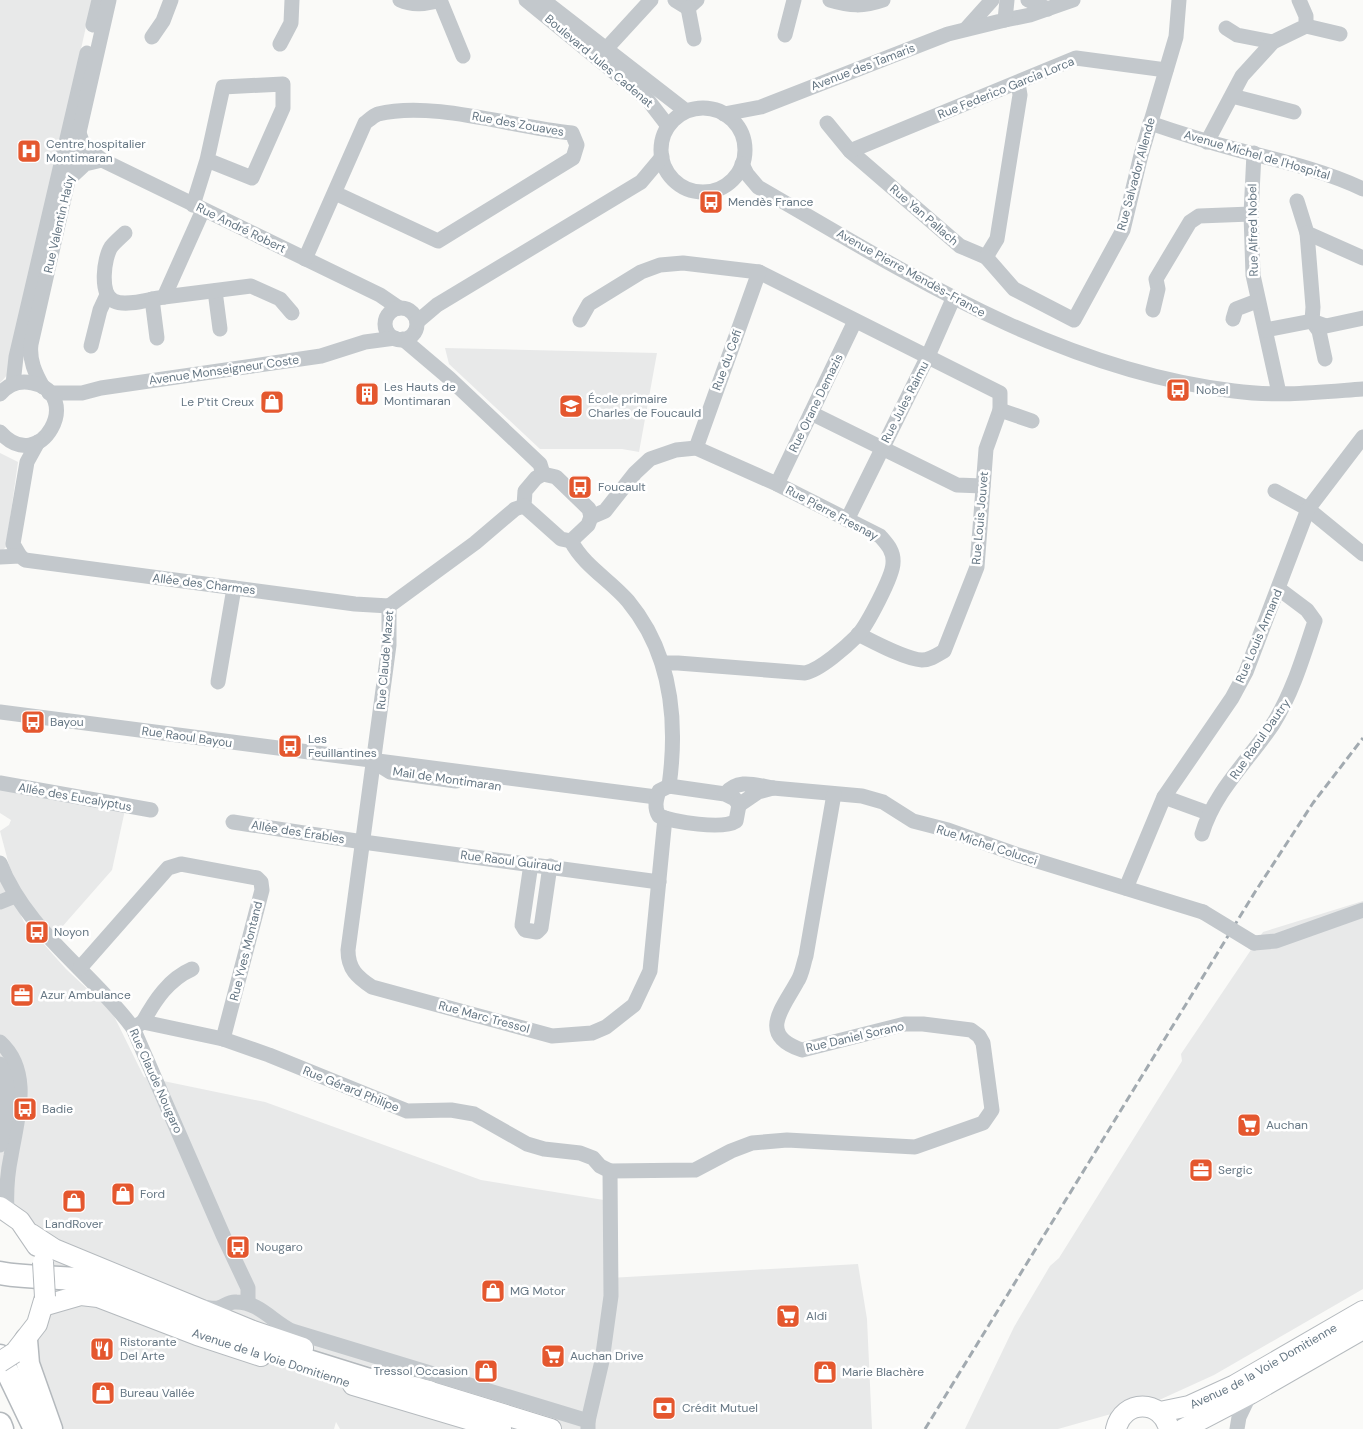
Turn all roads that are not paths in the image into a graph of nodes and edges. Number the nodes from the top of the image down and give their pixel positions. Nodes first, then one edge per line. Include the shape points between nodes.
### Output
1 (98, 0) edge
2 (109, 0) edge
3 (171, 0) edge
4 (292, 0) edge
5 (400, 0) edge
6 (440, 0) edge
7 (526, 0) edge
8 (543, 0) edge
9 (651, 0) edge
10 (675, 0) edge
11 (794, 0) edge
12 (830, 0) edge
13 (883, 0) edge
14 (992, 0) edge
15 (1007, 0) edge
16 (1028, 0) edge
17 (1072, 0) edge
18 (1179, 0) edge
19 (1299, 0) edge
20 (693, 4) edge
21 (1048, 9) junction
22 (1005, 20) junction
23 (1306, 26) junction
24 (1226, 28) dead end
25 (966, 29) junction
26 (1340, 34) dead end
27 (785, 35) dead end
28 (152, 37) dead end
29 (694, 39) dead end
30 (1273, 42) junction
31 (280, 44) dead end
32 (606, 49) junction
33 (463, 56) dead end
34 (1166, 70) junction
35 (1018, 83) junction
36 (1232, 96) junction
37 (761, 107) junction
38 (686, 111) junction
39 (1294, 112) dead end
40 (724, 114) junction
41 (827, 123) dead end
42 (1150, 123) junction
43 (668, 126) junction
44 (739, 129) junction
45 (79, 133) junction
46 (1207, 142) junction
47 (850, 151) junction
48 (1254, 153) junction
49 (662, 158) junction
50 (102, 160) junction
51 (207, 160) junction
52 (742, 164) junction
53 (671, 177) junction
54 (70, 178) junction
55 (641, 182) junction
56 (730, 182) junction
57 (758, 187) junction
58 (1363, 190) edge
59 (335, 193) junction
60 (1297, 201) dead end
61 (198, 207) junction
62 (1251, 214) junction
63 (125, 233) dead end
64 (1306, 233) junction
65 (986, 257) junction
66 (1363, 258) edge
67 (306, 259) junction
68 (759, 272) junction
69 (215, 291) junction
70 (107, 295) junction
71 (158, 298) junction
72 (953, 299) junction
73 (1257, 301) junction
74 (436, 306) junction
75 (1153, 310) dead end
76 (292, 313) dead end
77 (1363, 318) edge
78 (1233, 319) dead end
79 (580, 320) dead end
80 (1312, 321) junction
81 (396, 322) junction
82 (855, 322) junction
83 (416, 326) junction
84 (220, 329) dead end
85 (1266, 330) junction
86 (157, 338) dead end
87 (91, 346) dead end
88 (928, 356) junction
89 (426, 357) junction
90 (1325, 359) dead end
91 (13, 384) junction
92 (1363, 389) edge
93 (46, 390) junction
94 (82, 392) junction
95 (1279, 393) junction
96 (0, 394) edge
97 (56, 410) junction
98 (1000, 410) junction
99 (811, 413) junction
100 (1032, 421) dead end
101 (0, 432) edge
102 (1363, 437) edge
103 (38, 442) junction
104 (16, 444) junction
105 (696, 448) junction
106 (882, 448) junction
107 (27, 462) junction
108 (543, 474) junction
109 (776, 484) junction
110 (983, 486) junction
111 (1275, 491) dead end
112 (524, 506) junction
113 (1308, 510) junction
114 (591, 517) junction
115 (847, 520) junction
116 (571, 541) junction
117 (1363, 554) edge
118 (20, 556) junction
119 (0, 557) edge
120 (234, 588) junction
121 (1280, 589) junction
122 (389, 606) junction
123 (858, 634) junction
124 (662, 664) junction
125 (218, 682) dead end
126 (1, 715) edge
127 (374, 762) junction
128 (0, 783) edge
129 (669, 786) junction
130 (773, 788) junction
131 (725, 794) junction
132 (834, 794) junction
133 (1164, 797) junction
134 (739, 805) junction
135 (659, 808) junction
136 (151, 810) dead end
137 (1208, 814) junction
138 (233, 822) dead end
139 (1202, 834) dead end
140 (363, 842) junction
141 (0, 863) edge
142 (530, 864) junction
143 (550, 866) junction
144 (659, 882) junction
145 (1126, 888) junction
146 (15, 896) junction
147 (0, 902) edge
148 (1363, 910) edge
149 (80, 968) junction
150 (192, 969) dead end
151 (138, 1025) junction
152 (223, 1039) junction
153 (0, 1042) edge
154 (0, 1064) edge
155 (0, 1145) edge
156 (610, 1171) junction
157 (4, 1209) edge
158 (31, 1234) junction
159 (0, 1273) edge
160 (44, 1301) junction
161 (248, 1303) junction
162 (193, 1306) junction
163 (1363, 1311) edge
164 (1363, 1329) edge
165 (10, 1353) edge
166 (0, 1387) edge
167 (428, 1392) junction
168 (1250, 1394) junction
169 (1164, 1420) edge
170 (0, 1424) edge
171 (588, 1425) edge
172 (1115, 1426) edge
173 (2, 1429) edge
174 (19, 1429) edge
175 (35, 1429) edge
176 (50, 1429) edge
177 (501, 1429) edge
178 (551, 1429) edge
179 (1183, 1429) edge
180 (1237, 1429) edge

1 - 91 street, Rue Valentin Haüy via 16,357
2 - 45 street, Rue Valentin Haüy
3 - 28 street
4 - 31 street via 290,23
5 - 6 street via 409,4
6 - 33 street
7 - 43 street, Boulevard Jules Cadenat via 648,100
8 - 32 street, Boulevard Jules Cadenat
9 - 32 street
10 - 20 street
11 - 27 street
12 - 13 street via 850,6 866,6
14 - 25 street, Avenue des Tamaris
15 - 22 street
16 - 21 street
17 - 21 street
18 - 34 street, Rue Salvador Allende via 1176,37
19 - 23 street via 1306,16
20 - 29 street
21 - 22 street
22 - 25 street, Avenue des Tamaris
23 - 26 street
23 - 30 street
24 - 30 street via 1237,35
25 - 37 street, Avenue des Tamaris
30 - 36 street via 1242,76
32 - 38 street, Boulevard Jules Cadenat
34 - 35 street, Rue Federico Garcia Lorca via 1076,58
34 - 42 street, Rue Salvador Allende
35 - 47 street, Rue Federico Garcia Lorca
35 - 65 street via 1020,95 997,239
36 - 39 street
36 - 46 street
37 - 40 street, Avenue des Tamaris
37 - 44 street, Avenue des Tamaris
38 - 40 street via 712,109
38 - 43 street
40 - 44 street
41 - 47 street, Rue Yan Pallach
42 - 46 street, Avenue Michel de l'Hospital
42 - 65 street, Rue Salvador Allende via 1123,230 1074,320 1014,289
43 - 49 street via 661,146
44 - 52 street via 744,142
45 - 50 street, Rue André Robert via 83,144
45 - 54 street, Rue Valentin Haüy
46 - 48 street, Avenue Michel de l'Hospital
47 - 65 street, Rue Yan Pallach via 960,246
48 - 58 street, Avenue Michel de l'Hospital via 1342,179
48 - 62 street, Rue Alfred Nobel
49 - 53 street
49 - 55 street
50 - 54 street via 85,164
50 - 61 street, Rue André Robert
51 - 51 street via 252,178 283,108 283,84 224,87
51 - 61 street
52 - 56 street
52 - 57 street, Avenue Pierre Mendès-France
53 - 55 street
53 - 56 street via 699,192 721,188
54 - 93 street, Rue Valentin Haüy via 31,344 35,374
55 - 74 street
56 - 57 street, Avenue Pierre Mendès-France
57 - 72 street, Avenue Pierre Mendès-France
59 - 59 street, Rue des Zouaves via 438,241 573,158 577,145 572,134 469,115 416,111 376,114 365,123
59 - 67 street, Rue des Zouaves
60 - 64 street
61 - 67 street, Rue André Robert
61 - 71 street
62 - 73 street, Rue Alfred Nobel
62 - 75 street via 1199,216 1190,222 1156,279 1158,289
63 - 70 street via 110,248 103,280
64 - 66 street
64 - 80 street
67 - 81 street, Rue André Robert via 380,295
68 - 79 street via 683,263 660,265 641,272 589,304
68 - 82 street
68 - 105 street, Rue du Cefi
69 - 71 street
69 - 76 street via 251,286 280,299
69 - 84 street
70 - 71 street via 122,303
70 - 87 street
71 - 86 street
72 - 88 street, Rue Jules Raimu
72 - 95 street, Avenue Pierre Mendès-France via 1008,326 1066,348 1167,380 1235,392
73 - 78 street via 1236,309
73 - 85 street, Rue Alfred Nobel
74 - 81 street
74 - 83 street
77 - 80 street via 1326,326
80 - 85 street
80 - 90 street via 1319,331
81 - 83 street, Avenue Monseigneur Coste via 412,334
81 - 83 street via 414,314
81 - 89 street
81 - 94 street, Avenue Monseigneur Coste via 365,342 320,356
82 - 88 street
82 - 99 street, Rue Orane Demazis
83 - 89 street
85 - 95 street, Rue Alfred Nobel
88 - 98 street via 1000,393
88 - 106 street, Rue Jules Raimu
89 - 108 street via 540,464
91 - 93 street, Avenue Monseigneur Coste via 34,383
91 - 96 street
92 - 95 street, Avenue Pierre Mendès-France
93 - 94 street, Avenue Monseigneur Coste
93 - 97 street, Rue Valentin Haüy
94 - 97 street, Avenue Monseigneur Coste
97 - 103 street via 52,429
98 - 100 street
98 - 110 street, Rue Louis Jouvet via 986,449
99 - 106 street, Rue Jules Raimu
99 - 109 street, Rue Orane Demazis
101 - 104 street
102 - 113 street, Rue Louis Armand
103 - 104 street
103 - 107 street
104 - 107 street
105 - 109 street, Rue Pierre Fresnay
105 - 114 street via 676,450 650,459 605,511
106 - 110 street, Rue Jules Raimu via 957,485
106 - 115 street, Rue Jules Raimu
107 - 118 street via 14,544
108 - 112 street via 524,490
108 - 114 street via 556,477 589,509
109 - 115 street, Rue Pierre Fresnay
110 - 123 street, Rue Louis Jouvet via 977,567 944,651 934,658 922,660
111 - 113 street
112 - 116 street via 561,539
112 - 122 street, Rue Claude Mazet via 515,509 475,543
113 - 117 street
113 - 121 street, Rue Louis Armand
114 - 116 street
115 - 123 street, Rue Pierre Fresnay via 880,536 890,548 893,561 891,575
116 - 124 street via 577,553 628,601 650,633
118 - 119 street, Allée des Charmes
118 - 120 street, Allée des Charmes via 25,560
120 - 122 street, Allée des Charmes
120 - 125 street
121 - 133 street, Rue Louis Armand via 1232,698
121 - 137 street, Rue Raoul Dautry via 1307,610 1315,621 1290,695 1272,726
122 - 127 street, Rue Claude Mazet via 389,645
123 - 124 street, Rue Pierre Fresnay via 814,671 805,673
124 - 129 street via 672,699 674,725
126 - 127 street, Rue Raoul Bayou
127 - 135 street, Mail de Montimaran via 390,772
127 - 140 street, Rue Marc Tressol
128 - 136 street, Allée des Eucalyptus
129 - 131 street
129 - 135 street via 659,791
130 - 131 street, Rue Michel Colucci via 740,783
130 - 132 street, Rue Michel Colucci
130 - 134 street, Rue Michel Colucci via 758,792
131 - 134 street
132 - 145 street, Rue Michel Colucci via 862,796 883,802 912,821
132 - 156 street, Rue Daniel Sorano via 806,956 799,980 777,1014 782,1039 802,1050 905,1024 971,1030 983,1043 992,1110 989,1117 983,1123 915,1147 778,1140 752,1143 695,1170
133 - 137 street
133 - 145 street, Rue Louis Armand
134 - 135 street, Mail de Montimaran via 736,822 720,826
135 - 144 street, Rue Marc Tressol
137 - 139 street, Rue Raoul Dautry
138 - 140 street, Allée des Érables
140 - 142 street, Rue Raoul Guiraud
140 - 144 street, Rue Marc Tressol via 348,950 353,972 372,987 552,1036 592,1033 620,1018 634,1005 650,971
141 - 146 street, Rue Claude Nougaro
142 - 143 street, Rue Raoul Guiraud
142 - 143 street via 522,925 530,932 541,928
143 - 144 street, Rue Raoul Guiraud
145 - 148 street, Rue Michel Colucci, bridge via 1203,912 1254,942 1276,941
146 - 147 street
146 - 149 street, Rue Claude Nougaro via 48,938
149 - 151 street, Rue Claude Nougaro
149 - 152 street, Rue Yves Montand via 168,868 181,864 257,878 262,882 262,890
150 - 151 street via 178,975
151 - 152 street, Rue Gérard Philipe
151 - 161 street, Rue Claude Nougaro via 223,1235 248,1288
152 - 156 street, Rue Gérard Philipe via 407,1111 450,1110 474,1114 527,1144 580,1153
153 - 157 street via 16,1066 21,1086 21,1106
154 - 155 street via 8,1085 8,1106
156 - 171 street via 611,1296 602,1361
157 - 158 main road
158 - 160 main road, bridge via 43,1262
158 - 162 main road, Avenue de la Voie Domitienne via 54,1249
159 - 167 highway via 95,1282 274,1350 366,1379
160 - 165 main road via 37,1324
160 - 177 main road, Avenue de la Voie Domitienne via 81,1295 98,1297 198,1335
161 - 162 street, Avenue de la Voie Domitienne via 234,1301 218,1308
161 - 171 street via 292,1331
162 - 167 main road, Avenue de la Voie Domitienne via 252,1331
163 - 169 main road, Avenue de la Voie Domitienne via 1235,1385
164 - 168 main road, Avenue de la Voie Domitienne
165 - 175 highway
165 - 176 highway via 28,1364
166 - 174 highway
167 - 178 main road, Avenue de la Voie Domitienne
168 - 179 main road, Avenue de la Voie Domitienne
168 - 180 street
169 - 172 main road via 1150,1406 1140,1406 1124,1413
170 - 173 highway

